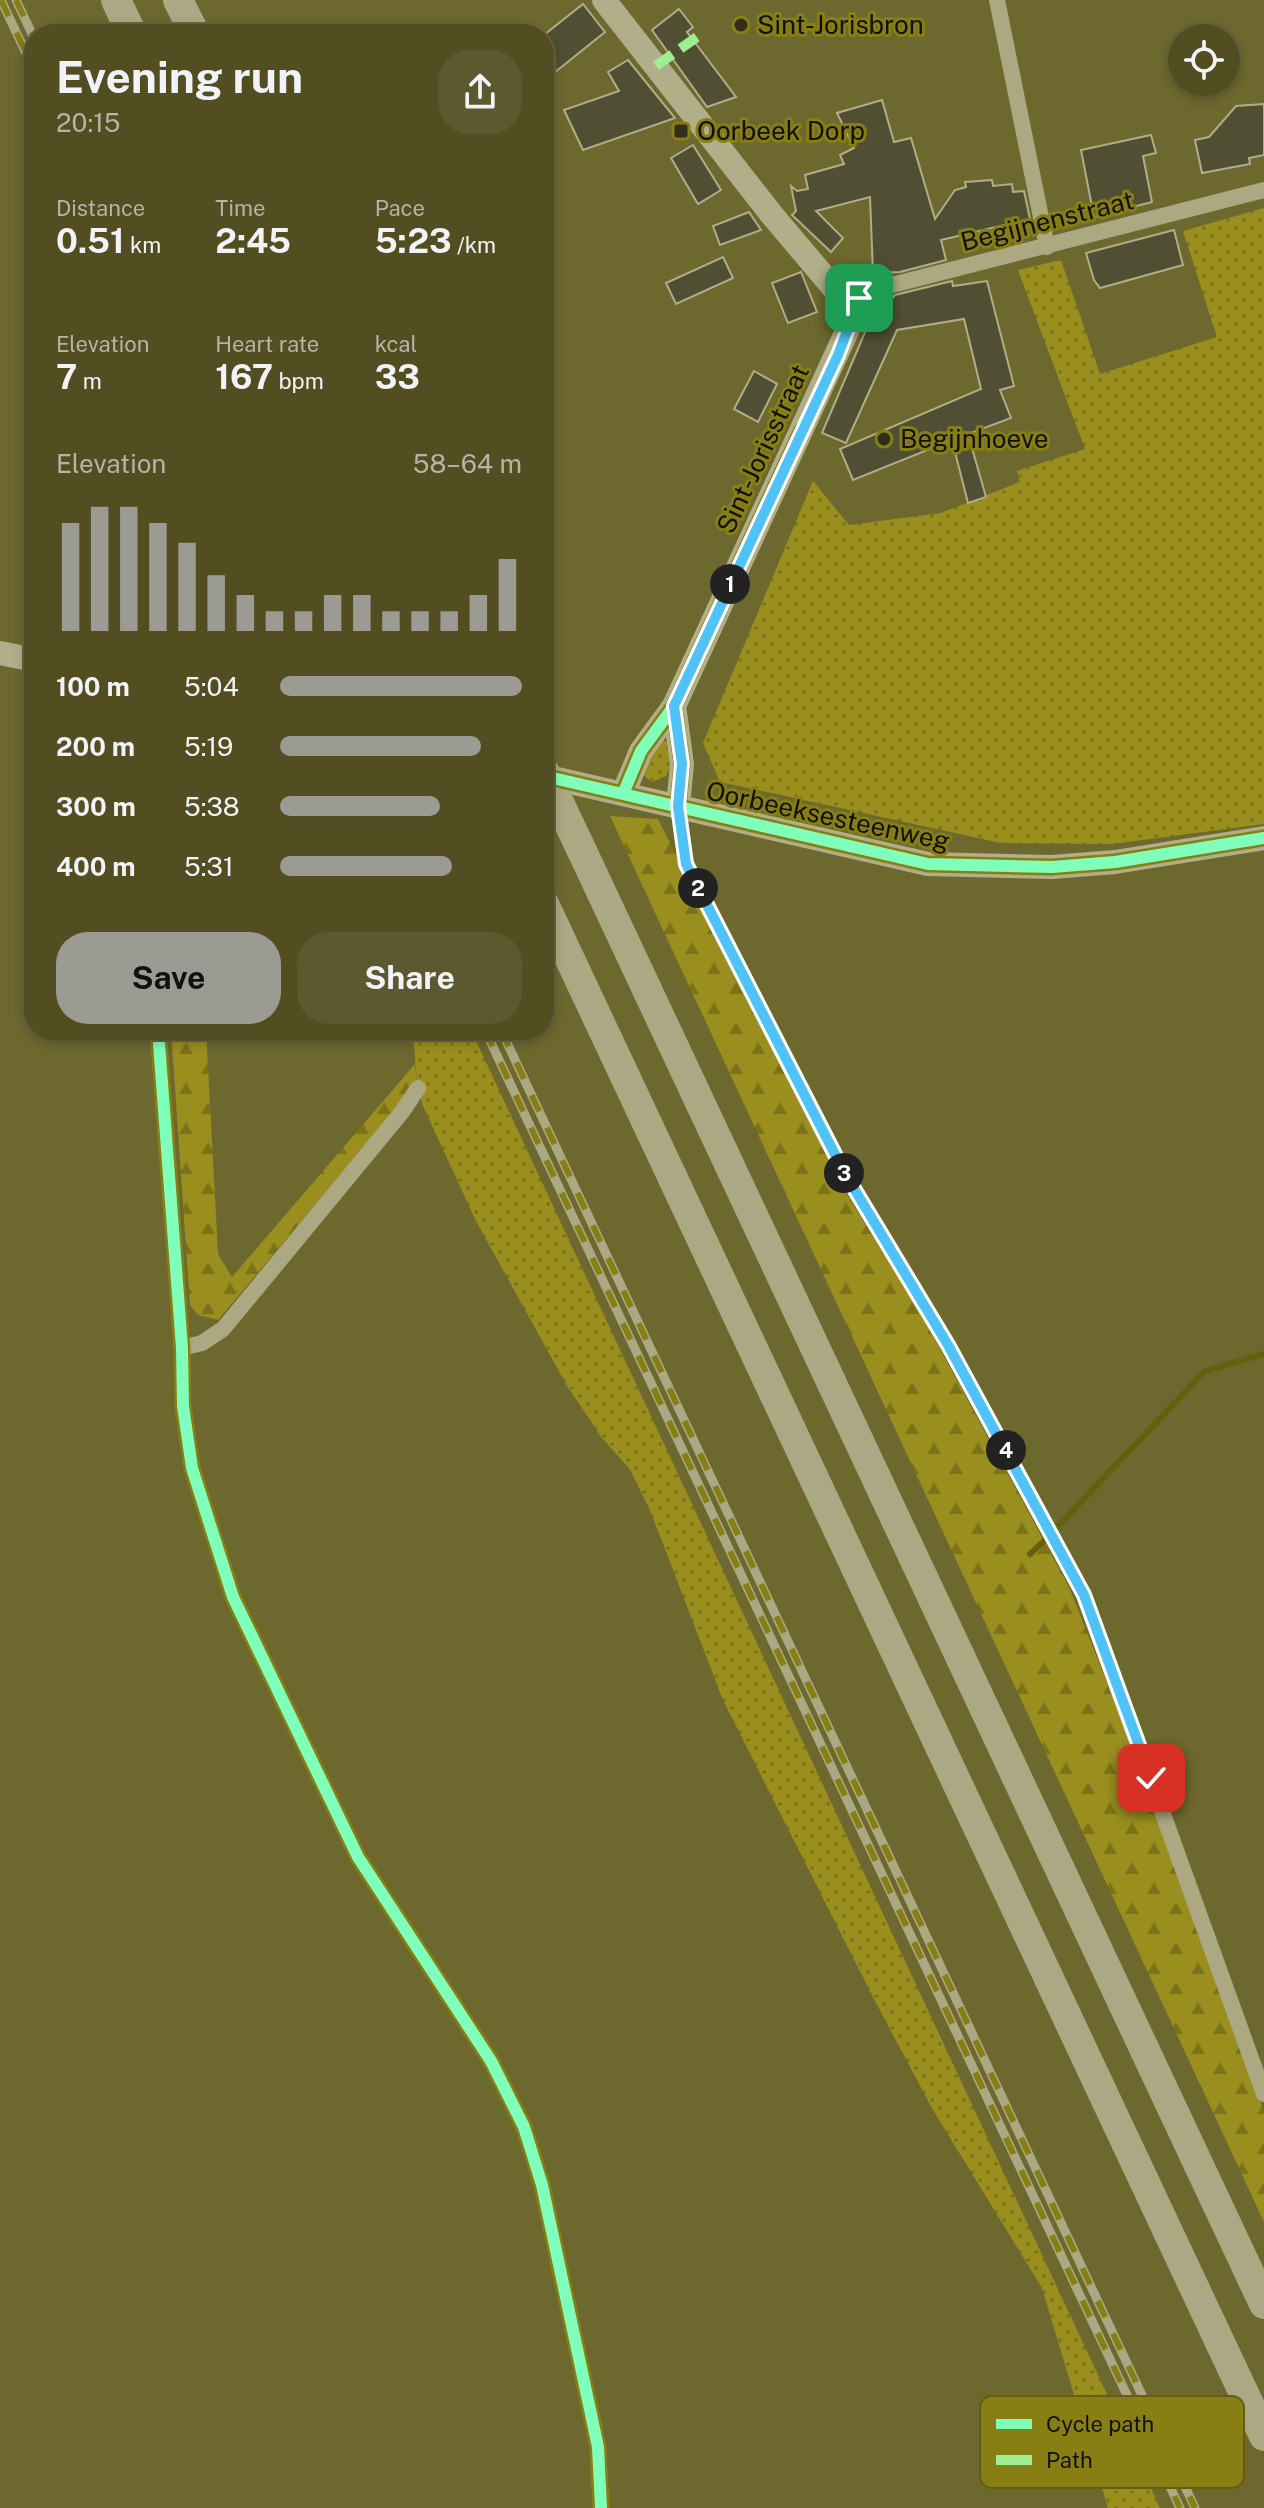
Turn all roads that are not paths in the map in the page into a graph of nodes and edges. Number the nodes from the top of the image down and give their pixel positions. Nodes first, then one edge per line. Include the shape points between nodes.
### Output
1 (116, 0) edge
2 (178, 0) edge
3 (604, 0) edge
4 (997, 0) edge
5 (127, 24) edge
6 (190, 24) edge
7 (1264, 190) edge
8 (1047, 247) junction
9 (845, 308) junction
10 (0, 653) edge
11 (24, 658) edge
12 (674, 706) junction
13 (554, 776) edge
14 (554, 794) edge
15 (623, 794) junction
16 (678, 806) junction
17 (1264, 838) edge
18 (554, 925) edge
19 (159, 1040) edge
20 (418, 1088) dead end
21 (182, 1348) junction
22 (1264, 2094) edge
23 (1264, 2304) edge
24 (1264, 2436) edge
25 (601, 2508) edge

1 - 5 highway
2 - 6 highway
3 - 9 street
4 - 8 street
7 - 8 street, Begijnenstraat
8 - 9 street, Begijnenstraat via 884,287
9 - 12 street, Sint-Jorisstraat via 848,329 838,355
10 - 11 street
12 - 15 street, Sint-Jorisstraat via 641,751
12 - 16 street via 682,764
13 - 15 street, Oorbeeksesteenweg
14 - 23 highway, bridge
15 - 16 street, Oorbeeksesteenweg
16 - 17 street, Oorbeeksesteenweg via 928,864 1052,867
16 - 22 street via 686,864 830,1146 948,1345 1084,1595
18 - 24 highway
19 - 21 street
20 - 21 street via 223,1329
21 - 25 street via 192,1468 233,1597 367,1874 491,2061 534,2152 598,2447

